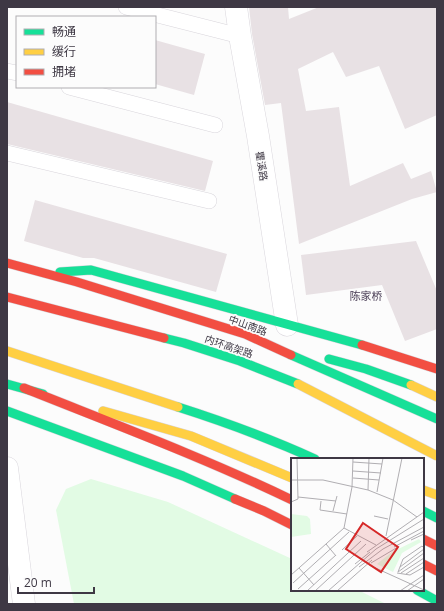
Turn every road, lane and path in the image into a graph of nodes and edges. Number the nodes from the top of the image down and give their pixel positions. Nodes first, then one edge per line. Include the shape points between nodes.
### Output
1 (126, 7) edge
2 (236, 7) edge
3 (240, 36) junction
4 (73, 88) edge
5 (215, 125) dead end
6 (7, 154) edge
7 (208, 201) dead end
8 (7, 263) edge
9 (43, 273) junction
10 (7, 296) edge
11 (287, 324) junction
12 (245, 334) junction
13 (7, 351) edge
14 (437, 369) edge
15 (7, 384) edge
16 (298, 384) junction
17 (24, 388) junction
18 (437, 397) edge
19 (7, 411) edge
20 (379, 416) dead end
21 (437, 419) edge
22 (437, 456) edge
23 (318, 458) edge
24 (7, 468) edge
25 (291, 478) edge
26 (424, 490) edge
27 (437, 495) edge
28 (291, 500) edge
29 (424, 512) edge
30 (437, 518) edge
31 (291, 524) edge
32 (424, 540) edge
33 (437, 546) edge
34 (424, 564) edge
35 (437, 571) edge
36 (419, 591) edge
37 (437, 602) edge
38 (24, 604) edge

1 - 3 lane
2 - 3 street, 瞿溪路
3 - 11 street, 瞿溪路
4 - 5 lane
6 - 7 lane
8 - 9 main road, 中山南路
9 - 11 main road, 中山南路 via 91,270
9 - 12 main road, 中山南路
10 - 16 main road, 内环高架路 via 184,343 240,361
11 - 14 main road, 中山南路
12 - 18 main road via 366,369
12 - 21 main road, 中山南路
13 - 23 main road via 201,414
15 - 17 main road
16 - 20 main road, 内环高架路, bridge
16 - 22 main road, bridge
17 - 25 main road via 191,436
17 - 28 main road via 186,452
19 - 31 main road via 183,476
24 - 38 street
26 - 27 main road
29 - 30 main road
32 - 33 main road
34 - 35 main road
36 - 37 main road

